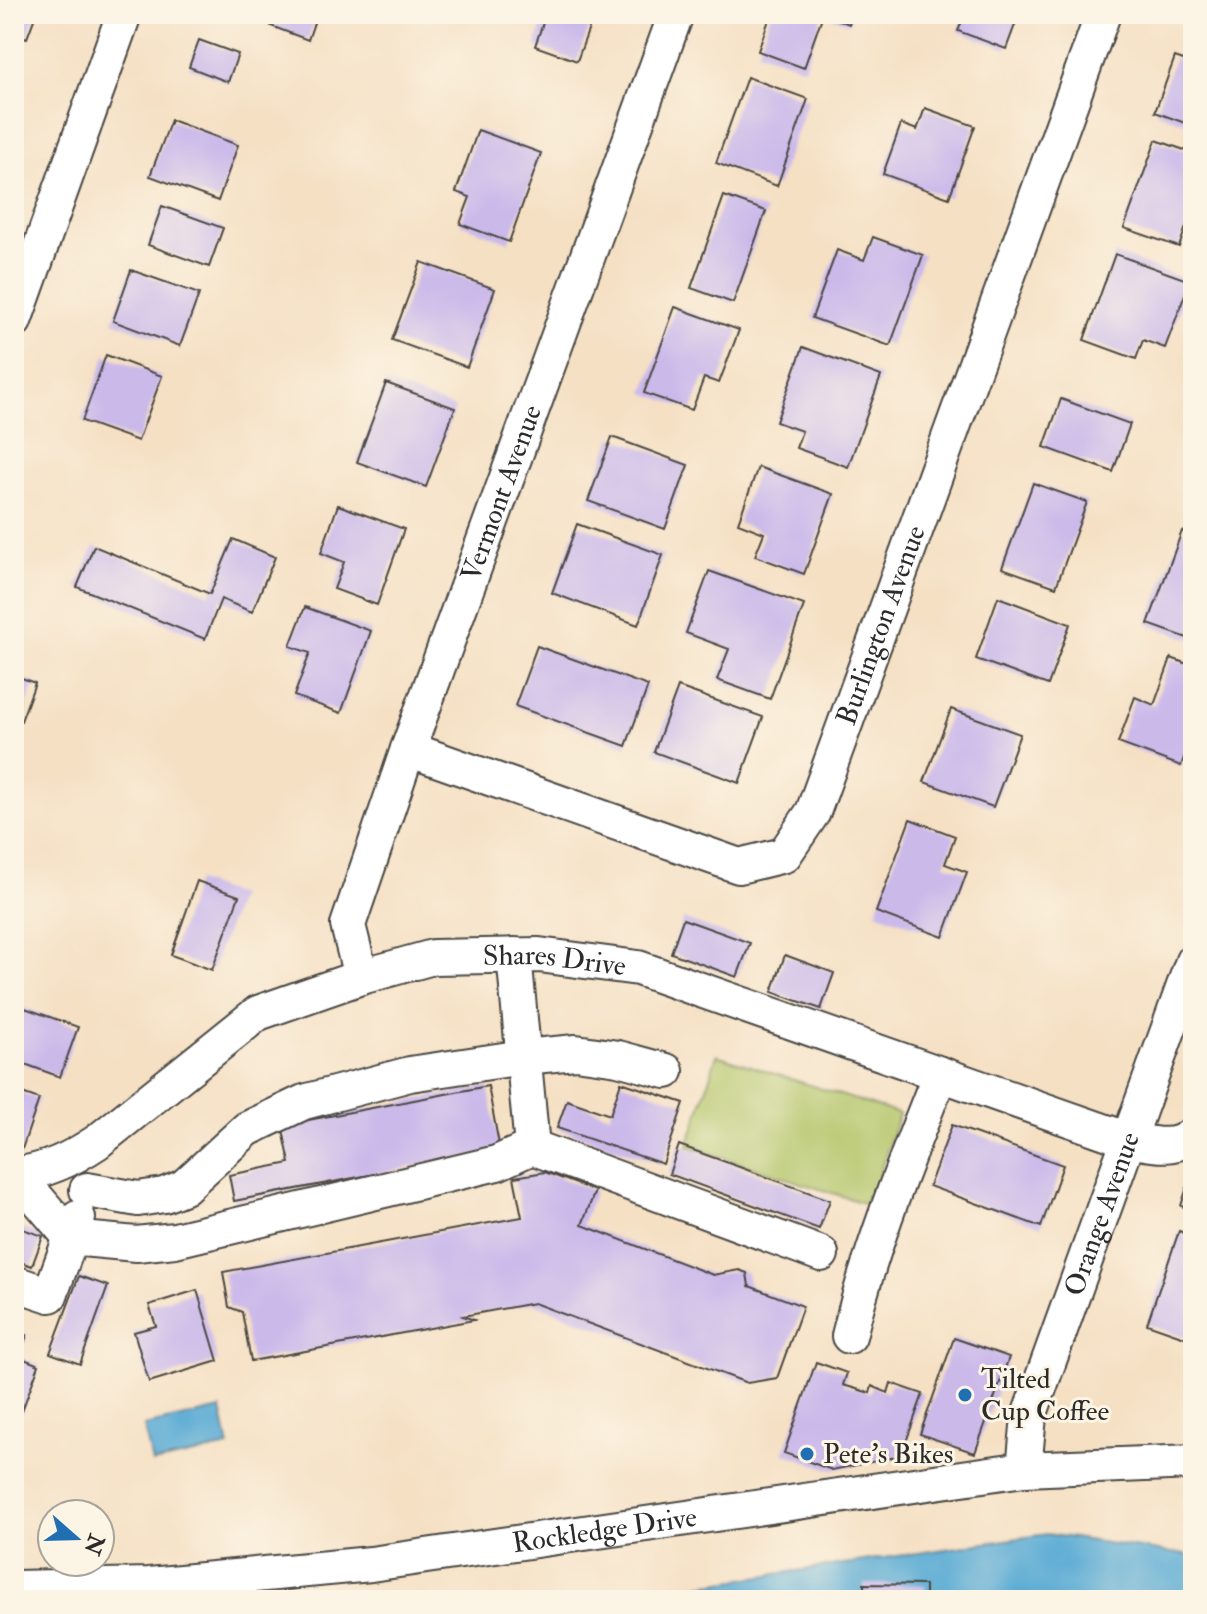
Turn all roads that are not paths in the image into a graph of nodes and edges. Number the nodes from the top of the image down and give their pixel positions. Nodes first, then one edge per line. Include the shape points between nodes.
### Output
1 (124, 14) edge
2 (676, 14) edge
3 (1103, 14) edge
4 (14, 321) edge
5 (408, 749) junction
6 (514, 955) junction
7 (361, 977) junction
8 (1189, 983) edge
9 (523, 1057) junction
10 (666, 1071) dead end
11 (940, 1074) junction
12 (1193, 1134) edge
13 (1129, 1140) junction
14 (532, 1147) junction
15 (73, 1158) junction
16 (16, 1175) edge
17 (87, 1190) junction
18 (71, 1238) junction
19 (821, 1254) dead end
20 (14, 1283) edge
21 (849, 1336) dead end
22 (1193, 1462) edge
23 (1024, 1469) junction
24 (14, 1588) edge

1 - 4 street
2 - 5 street, Vermont Avenue
3 - 5 street, Burlington Avenue via 813,812 784,855 739,866
5 - 7 street, Vermont Avenue via 348,925
6 - 7 street, Shares Drive via 433,957
6 - 9 street
6 - 11 street, Shares Drive via 638,968
7 - 15 street, Shares Drive via 258,1013
8 - 13 street, Orange Avenue
9 - 10 street via 576,1052
9 - 14 street
9 - 17 street via 410,1074 304,1102 247,1129 184,1187 164,1195 138,1199
11 - 13 street, Shares Drive
11 - 21 street via 894,1190
12 - 13 street, Shares Drive via 1167,1146
13 - 23 street, Orange Avenue via 1029,1416
14 - 18 street via 497,1163 175,1240 136,1244
14 - 19 street
15 - 16 street, Shares Drive
15 - 17 street
16 - 18 street
17 - 18 street
18 - 20 street via 50,1295
22 - 23 street, Rockledge Drive
23 - 24 street, Rockledge Drive via 371,1564 149,1585

